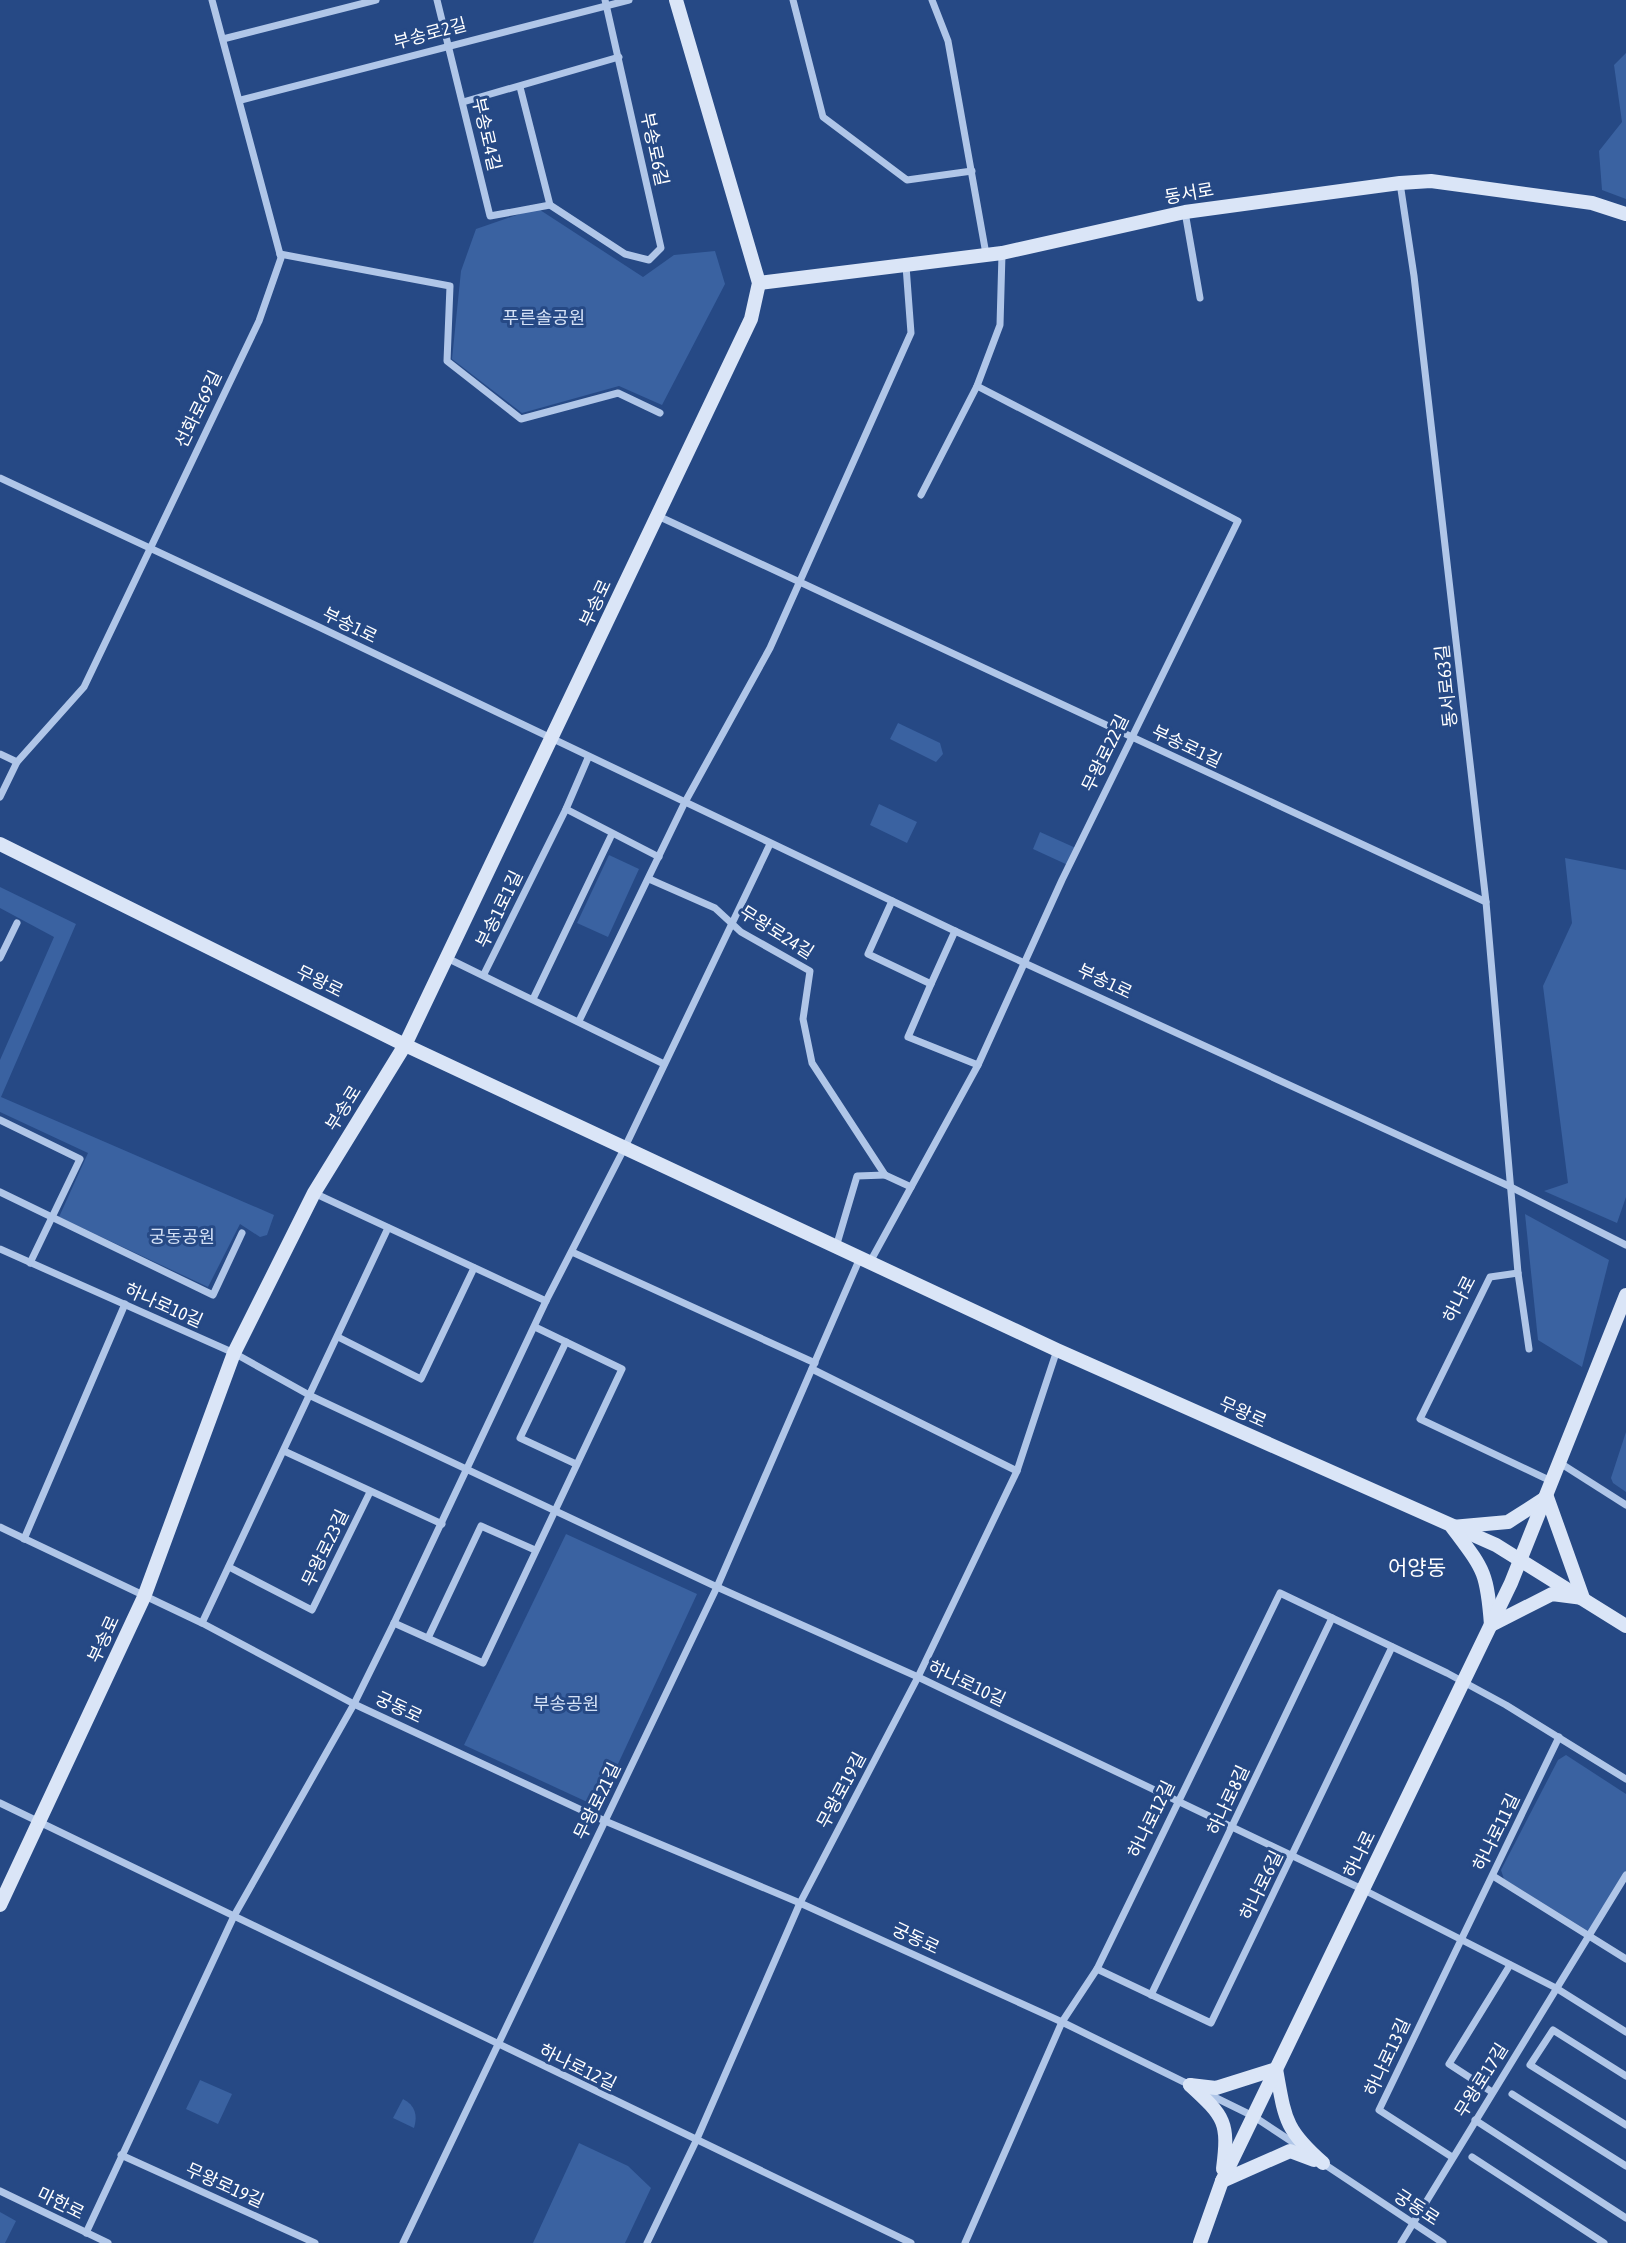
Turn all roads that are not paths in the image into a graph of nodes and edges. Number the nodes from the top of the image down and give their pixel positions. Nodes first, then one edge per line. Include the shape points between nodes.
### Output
1 (212, 0) edge
2 (376, 0) edge
3 (437, 0) edge
4 (629, 0) edge
5 (676, 0) edge
6 (793, 0) edge
7 (932, 0) edge
8 (606, 2) edge
9 (223, 39) junction
10 (449, 44) junction
11 (619, 57) junction
12 (520, 87) junction
13 (241, 100) junction
14 (463, 102) junction
15 (972, 171) junction
16 (1400, 183) junction
17 (550, 205) junction
18 (1185, 212) junction
19 (1626, 214) edge
20 (1002, 253) junction
21 (280, 254) junction
22 (986, 254) junction
23 (905, 264) junction
24 (759, 283) junction
25 (1200, 298) dead end
26 (977, 386) junction
27 (660, 412) dead end
28 (0, 478) edge
29 (921, 495) dead end
30 (657, 515) junction
31 (149, 548) junction
32 (799, 580) junction
33 (1130, 737) junction
34 (549, 738) junction
35 (0, 754) edge
36 (588, 758) junction
37 (17, 762) junction
38 (0, 797) edge
39 (684, 804) junction
40 (566, 809) junction
41 (612, 834) junction
42 (0, 844) edge
43 (770, 844) junction
44 (659, 857) junction
45 (649, 879) junction
46 (892, 901) junction
47 (1486, 902) junction
48 (17, 923) dead end
49 (732, 923) junction
50 (955, 931) junction
51 (0, 958) edge
52 (447, 958) junction
53 (1026, 961) junction
54 (484, 974) junction
55 (931, 984) junction
56 (533, 999) junction
57 (579, 1021) junction
58 (405, 1045) junction
59 (664, 1064) junction
60 (978, 1065) junction
61 (0, 1120) edge
62 (625, 1147) junction
63 (885, 1175) junction
64 (911, 1187) junction
65 (1511, 1187) junction
66 (0, 1192) edge
67 (314, 1193) junction
68 (52, 1217) junction
69 (388, 1228) junction
70 (242, 1233) dead end
71 (1626, 1245) edge
72 (836, 1247) junction
73 (0, 1249) edge
74 (572, 1252) junction
75 (865, 1260) junction
76 (30, 1264) junction
77 (474, 1268) junction
78 (1518, 1273) junction
79 (1626, 1296) edge
80 (547, 1301) junction
81 (125, 1304) junction
82 (535, 1327) junction
83 (338, 1337) junction
84 (566, 1342) junction
85 (1529, 1349) dead end
86 (1057, 1350) junction
87 (234, 1353) junction
88 (813, 1366) junction
89 (312, 1396) junction
90 (285, 1451) junction
91 (1560, 1463) junction
92 (576, 1464) junction
93 (467, 1469) junction
94 (1017, 1471) junction
95 (1552, 1482) junction
96 (370, 1492) junction
97 (1547, 1497) junction
98 (1626, 1505) edge
99 (554, 1510) junction
100 (442, 1524) junction
101 (0, 1527) edge
102 (1452, 1527) junction
103 (24, 1539) junction
104 (535, 1550) junction
105 (1522, 1558) junction
106 (229, 1567) junction
107 (718, 1587) junction
108 (144, 1597) junction
109 (1583, 1598) junction
110 (1332, 1618) junction
111 (202, 1623) junction
112 (394, 1623) junction
113 (1491, 1625) junction
114 (1626, 1626) edge
115 (428, 1638) junction
116 (1392, 1647) junction
117 (918, 1677) junction
118 (1464, 1682) junction
119 (354, 1704) junction
120 (1559, 1737) junction
121 (1626, 1779) edge
122 (1177, 1801) junction
123 (0, 1803) edge
124 (605, 1821) junction
125 (39, 1822) junction
126 (1233, 1827) junction
127 (1293, 1856) junction
128 (1626, 1875) edge
129 (1493, 1876) junction
130 (1364, 1890) junction
131 (800, 1903) junction
132 (0, 1905) edge
133 (234, 1916) junction
134 (1589, 1936) junction
135 (1460, 1939) junction
136 (1626, 1959) edge
137 (1510, 1965) junction
138 (1097, 1969) junction
139 (1556, 1988) junction
140 (1152, 1995) junction
141 (1062, 2022) junction
142 (1626, 2032) edge
143 (497, 2046) junction
144 (1276, 2069) junction
145 (1626, 2076) edge
146 (1190, 2085) junction
147 (1492, 2092) junction
148 (1512, 2094) dead end
149 (1253, 2116) junction
150 (1475, 2120) junction
151 (1626, 2125) edge
152 (696, 2141) junction
153 (121, 2155) junction
154 (1452, 2157) junction
155 (1472, 2157) dead end
156 (1323, 2163) junction
157 (1626, 2166) edge
158 (1222, 2181) junction
159 (0, 2191) edge
160 (1626, 2218) edge
161 (1411, 2223) junction
162 (86, 2233) junction
163 (108, 2243) edge
164 (315, 2243) edge
165 (403, 2243) edge
166 (647, 2243) edge
167 (911, 2243) edge
168 (965, 2243) edge
169 (1200, 2243) edge
170 (1401, 2243) edge
171 (1443, 2243) edge
172 (1604, 2243) edge

1 - 9 street
2 - 9 street
3 - 10 street, 부송로4길
4 - 8 street, 부송로2길
5 - 24 street, 부송로
6 - 15 street via 823,117 907,180
7 - 15 street via 948,41
8 - 10 street, 부송로2길
8 - 11 street, 부송로6길
9 - 13 street
10 - 13 street, 부송로2길
10 - 14 street, 부송로4길
11 - 12 street
11 - 17 street, 부송로6길 via 661,248 649,260 625,254
12 - 14 street
12 - 17 street
13 - 21 street
14 - 17 street, 부송로4길 via 491,216
15 - 22 street
16 - 18 street, 동서로
16 - 19 street, 동서로 via 1445,182 1592,203
16 - 47 street, 동서로63길
18 - 20 street, 동서로
18 - 25 street
20 - 22 street, 동서로
20 - 26 street via 1000,325
21 - 27 street via 450,286 447,361 521,419 618,393
21 - 31 street, 선화로69길 via 259,321
22 - 23 street, 동서로
23 - 24 street, 동서로
23 - 32 street via 911,333
24 - 30 street, 부송로 via 751,319
26 - 29 street
26 - 33 street, 무왕로22길 via 1238,521
28 - 31 street, 부송1로
30 - 32 street, 부송로1길
30 - 34 street, 부송로
31 - 34 street, 부송1로
31 - 37 street, 선화로69길 via 84,687
32 - 33 street, 부송로1길
32 - 39 street via 770,648
33 - 47 street, 부송로1길
33 - 53 street, 무왕로22길
34 - 36 street, 부송1로
34 - 52 street, 부송로
35 - 37 street
36 - 39 street, 부송1로
36 - 40 street, 부송1로1길
37 - 38 street, 선화로69길
39 - 43 street, 부송1로
39 - 44 street
40 - 41 street
40 - 54 street, 부송1로1길
41 - 44 street
41 - 56 street
42 - 58 street, 무왕로
43 - 46 street, 부송1로
43 - 49 street
44 - 45 street
45 - 49 street, 무왕로24길 via 715,908
45 - 57 street
46 - 50 street, 부송1로
46 - 55 street via 868,954
47 - 65 street, 동서로63길
48 - 51 street
49 - 59 street
49 - 63 street, 무왕로24길 via 810,971 803,1019 812,1063
50 - 53 street, 부송1로
50 - 55 street
52 - 54 street
52 - 58 street, 부송로
53 - 60 street, 무왕로22길
53 - 65 street, 부송1로
54 - 56 street, 부송1로1길
55 - 60 street via 908,1037
56 - 57 street, 부송1로1길
57 - 59 street, 부송1로1길
58 - 62 street, 무왕로
58 - 67 street, 부송로
59 - 62 street
60 - 64 street, 무왕로22길
61 - 68 street via 80,1158
62 - 72 street, 무왕로
62 - 74 street
63 - 64 street
63 - 72 street via 857,1176
64 - 75 street, 무왕로22길
65 - 71 street, 부송1로
65 - 78 street
66 - 68 street
67 - 69 street
67 - 87 street, 부송로
68 - 70 street via 213,1295
68 - 76 street
69 - 77 street
69 - 83 street
72 - 75 street, 무왕로
73 - 76 street, 하나로10길
74 - 80 street
74 - 88 street
75 - 86 street, 무왕로
75 - 88 street, 무왕로21길
76 - 81 street, 하나로10길
77 - 80 street
77 - 83 street via 421,1379
78 - 85 street
78 - 95 street, 하나로 via 1490,1277 1420,1419
79 - 91 street, 하나로
80 - 82 street
81 - 87 street, 하나로10길
81 - 103 street
82 - 84 street
82 - 93 street
83 - 89 street
84 - 92 street via 622,1369
84 - 92 street via 520,1438
86 - 94 street, 무왕로19길
86 - 102 street, 무왕로
87 - 89 street, 하나로10길
87 - 108 street, 부송로
88 - 94 street
88 - 107 street, 무왕로21길
89 - 90 street
89 - 93 street, 하나로10길
90 - 96 street
90 - 106 street
91 - 95 street, 하나로
91 - 98 street
92 - 99 street
93 - 99 street, 하나로10길
93 - 100 street
94 - 117 street, 무왕로19길
95 - 97 street, 하나로
96 - 100 street
96 - 106 street, 무왕로23길 via 312,1610
97 - 102 street via 1508,1521
97 - 105 street, 하나로
97 - 109 street
99 - 104 street
99 - 107 street, 하나로10길
100 - 112 street
101 - 103 street, 궁동로
102 - 105 street, 무왕로
102 - 113 street via 1483,1568
103 - 108 street, 궁동로
104 - 115 street via 481,1526
104 - 115 street via 483,1663
105 - 109 street, 무왕로
105 - 113 street, 하나로
106 - 111 street
107 - 117 street, 하나로10길
107 - 124 street, 무왕로21길
108 - 111 street, 궁동로
108 - 125 street, 부송로
109 - 113 street via 1552,1594
109 - 114 street, 무왕로
110 - 116 street, 하나로12길
110 - 122 street, 하나로12길 via 1280,1593
110 - 126 street, 하나로8길
111 - 119 street, 궁동로
112 - 115 street
112 - 119 street
113 - 118 street, 하나로
116 - 118 street, 하나로12길
116 - 127 street, 하나로6길
117 - 122 street, 하나로10길
117 - 131 street, 무왕로19길
118 - 120 street
118 - 130 street, 하나로
119 - 124 street, 궁동로
119 - 133 street, 궁동로
120 - 121 street
120 - 129 street, 하나로11길
122 - 126 street, 하나로10길
122 - 138 street, 하나로12길
123 - 125 street, 하나로12길
124 - 131 street, 궁동로
124 - 143 street, 무왕로21길
125 - 132 street, 부송로
125 - 133 street, 하나로12길
126 - 127 street, 하나로10길
126 - 140 street, 하나로8길
127 - 130 street, 하나로10길
127 - 140 street, 하나로6길 via 1211,2023
128 - 134 street, 무왕로17길
129 - 134 street
129 - 135 street, 하나로11길
130 - 135 street
130 - 144 street, 하나로
131 - 141 street, 궁동로
131 - 152 street, 무왕로19길
133 - 143 street, 하나로12길
133 - 153 street, 궁동로
134 - 136 street
134 - 139 street, 무왕로17길
135 - 137 street
135 - 154 street, 하나로13길 via 1380,2110
137 - 139 street
137 - 147 street via 1449,2064
138 - 140 street, 하나로6길
138 - 141 street, 하나로12길
139 - 142 street
139 - 147 street, 무왕로17길
141 - 146 street, 궁동로
141 - 168 street, 하나로12길
143 - 152 street, 하나로12길
143 - 165 street, 무왕로21길
144 - 146 street via 1216,2088
144 - 149 street, 하나로
144 - 156 street via 1284,2113 1296,2140
145 - 151 street via 1553,2030 1530,2066
146 - 149 street, 궁동로
146 - 158 street via 1218,2110 1227,2135
147 - 150 street, 무왕로17길
148 - 157 street
149 - 156 street, 궁동로
149 - 158 street, 하나로
150 - 154 street, 무왕로17길
150 - 160 street
152 - 166 street, 무왕로19길
152 - 167 street, 하나로12길
153 - 162 street, 궁동로
153 - 164 street, 무왕로19길
154 - 161 street, 무왕로17길
155 - 172 street
156 - 158 street via 1290,2151
156 - 161 street, 궁동로
158 - 169 street, 하나로
159 - 162 street, 마한로
161 - 170 street, 무왕로17길
161 - 171 street, 궁동로
162 - 163 street, 마한로

